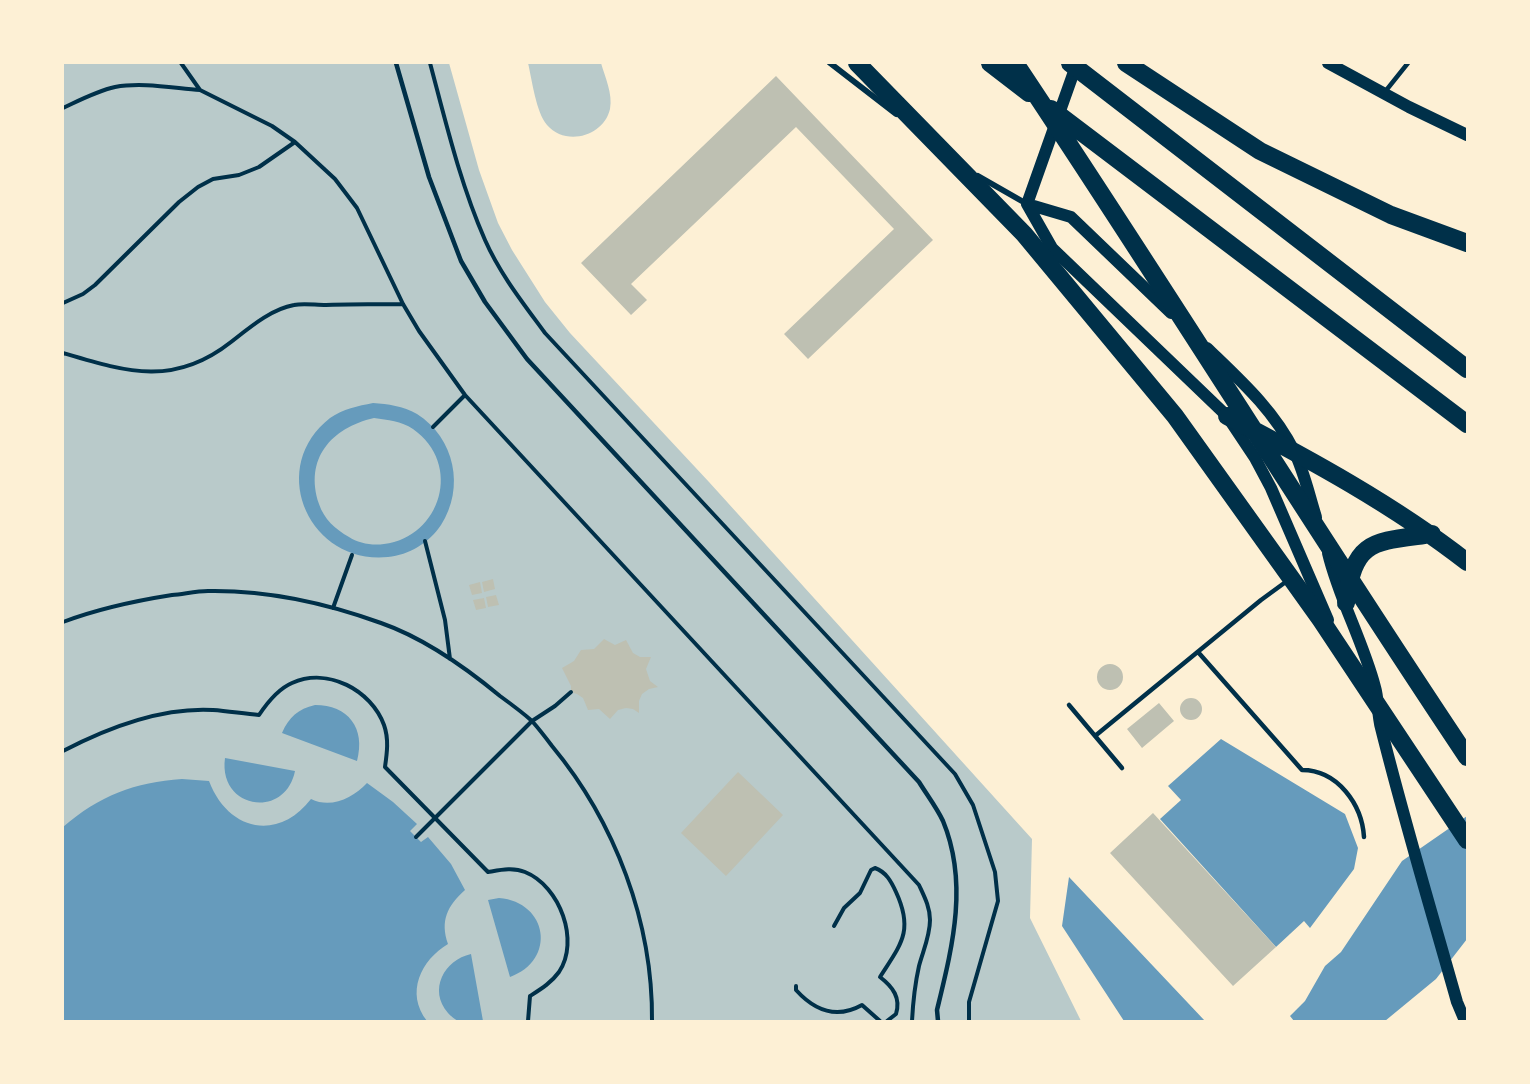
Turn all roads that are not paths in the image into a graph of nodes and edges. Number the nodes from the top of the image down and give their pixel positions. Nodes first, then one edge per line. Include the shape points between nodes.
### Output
1 (396, 63) edge
2 (830, 63) edge
3 (857, 63) edge
4 (990, 63) edge
5 (1015, 63) edge
6 (1070, 63) edge
7 (1077, 63) edge
8 (1126, 63) edge
9 (1328, 63) edge
10 (1408, 63) edge
11 (1384, 93) junction
12 (1467, 135) edge
13 (1027, 204) junction
14 (1467, 243) edge
15 (1467, 369) edge
16 (1227, 416) junction
17 (1467, 424) edge
18 (1295, 452) junction
19 (1432, 534) junction
20 (1467, 562) edge
21 (1306, 567) junction
22 (1346, 603) junction
23 (1198, 652) junction
24 (1070, 705) dead end
25 (1377, 713) junction
26 (1095, 736) junction
27 (1467, 757) edge
28 (1122, 768) dead end
29 (1364, 837) dead end
30 (1467, 840) edge
31 (938, 1021) edge
32 (1465, 1021) edge

1 - 31 lane via 429,177 461,261 492,312 527,359 919,782 942,821 953,856 957,896 954,938 937,1010
2 - 13 street via 982,179
3 - 30 highway via 1024,234 1175,416 1321,620
4 - 17 highway
5 - 27 highway
6 - 15 highway
7 - 13 main road
8 - 14 highway via 1260,151 1391,215
9 - 11 main road
10 - 11 lane
11 - 12 main road
13 - 16 main road via 1052,248
13 - 18 main road via 1071,218 1103,246 1250,390
16 - 18 highway
16 - 21 main road via 1271,488
18 - 19 highway
18 - 22 main road via 1335,582
19 - 20 highway
19 - 22 highway via 1380,541 1367,549 1356,561 1349,579
21 - 23 lane
21 - 25 main road via 1361,694
22 - 25 main road via 1376,689
23 - 26 lane
23 - 29 lane via 1302,770 1328,777 1343,789 1360,816
24 - 26 lane
25 - 32 main road via 1404,819
26 - 28 lane

